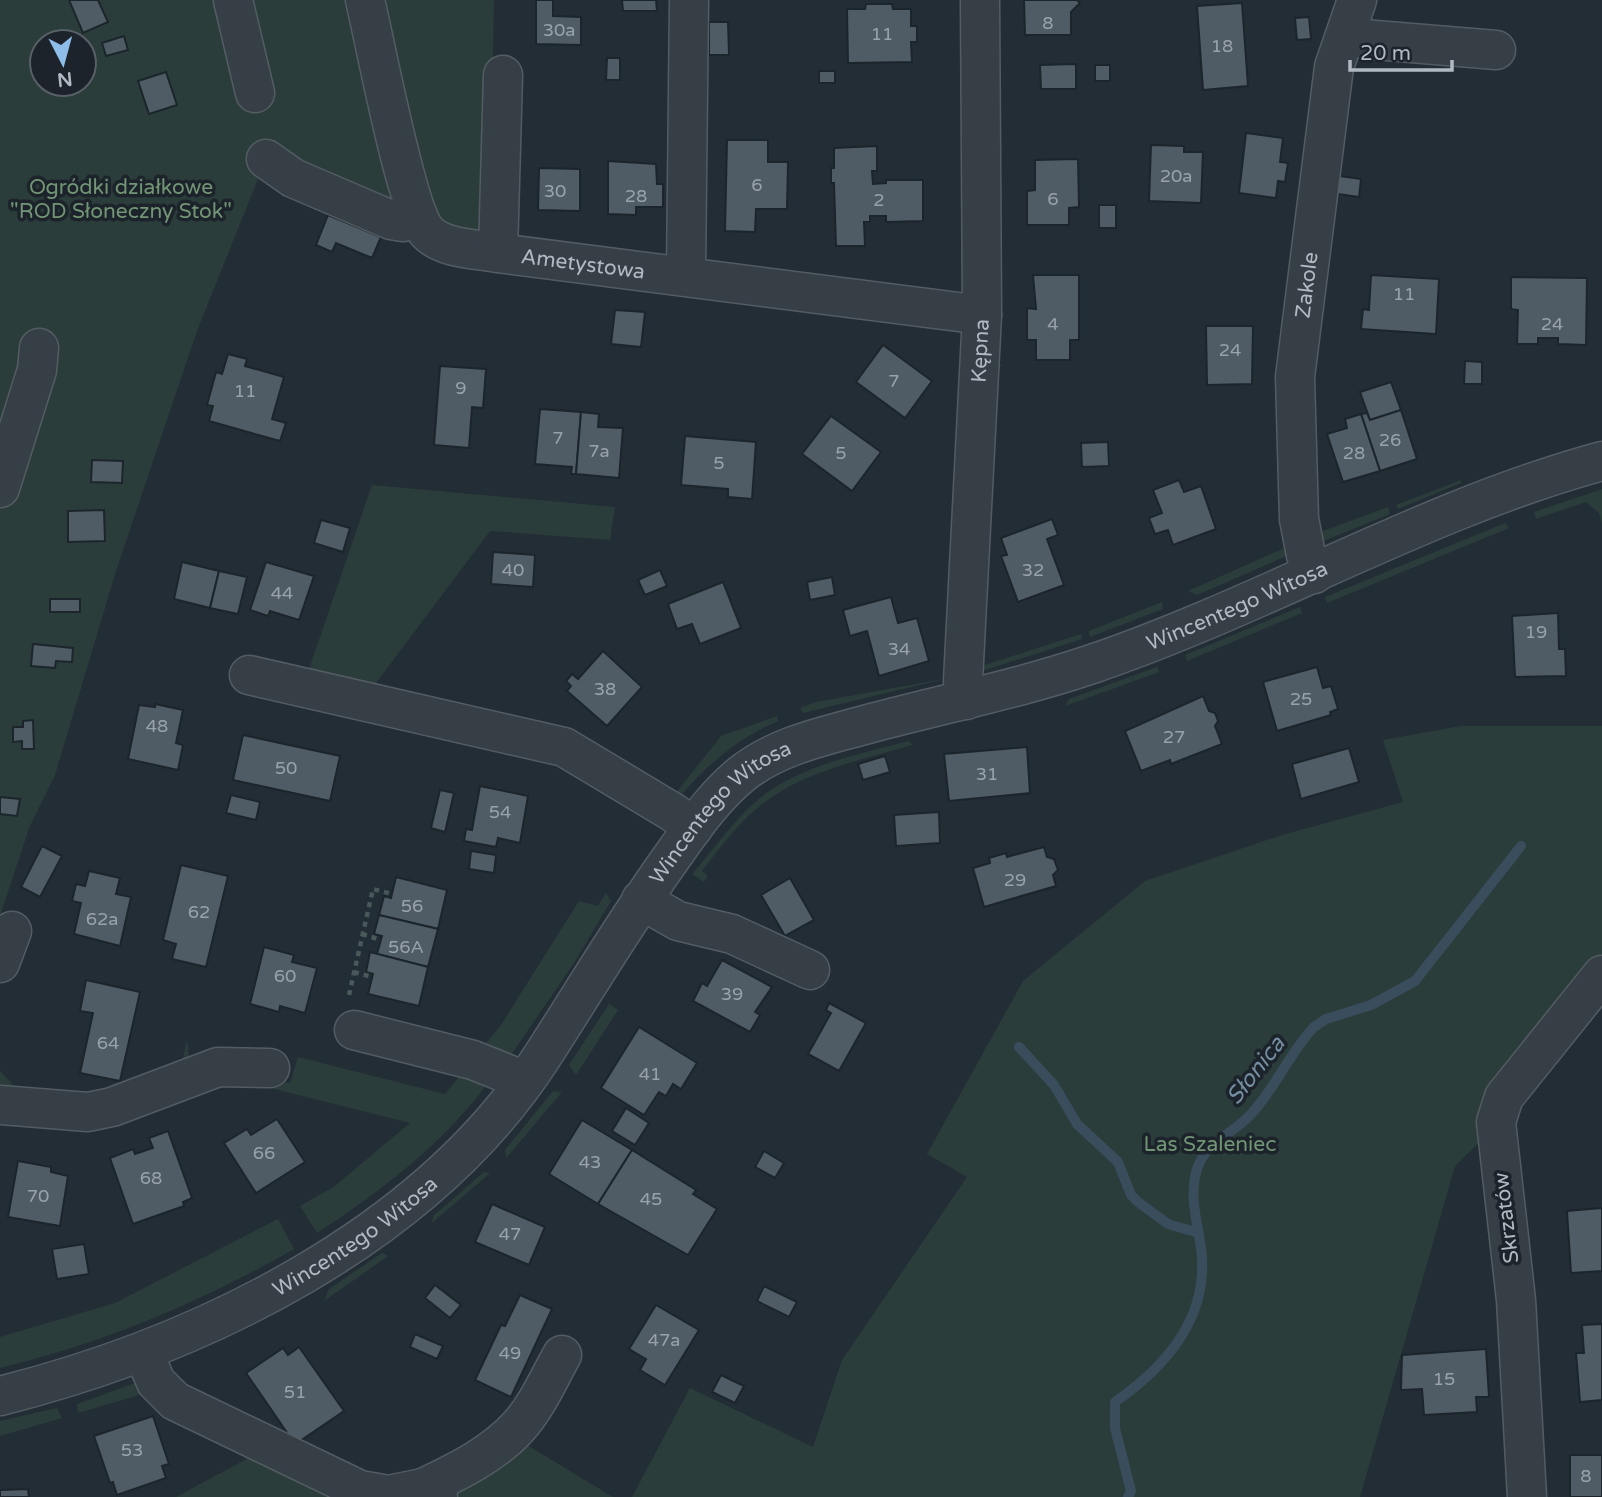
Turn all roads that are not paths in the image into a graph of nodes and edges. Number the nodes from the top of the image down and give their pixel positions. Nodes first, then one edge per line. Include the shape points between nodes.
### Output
1 (233, 0) edge
2 (365, 0) edge
3 (689, 0) edge
4 (981, 0) edge
5 (1352, 17) edge
6 (1496, 50) dead end
7 (503, 75) dead end
8 (255, 93) dead end
9 (266, 159) dead end
10 (418, 217) junction
11 (498, 253) junction
12 (686, 275) junction
13 (982, 316) junction
14 (39, 348) dead end
15 (1602, 461) edge
16 (0, 488) edge
17 (1314, 574) junction
18 (249, 676) dead end
19 (966, 700) junction
20 (693, 828) junction
21 (641, 900) junction
22 (810, 970) dead end
23 (1602, 975) edge
24 (354, 1030) road end
25 (270, 1068) dead end
26 (525, 1081) junction
27 (0, 1105) edge
28 (143, 1352) junction
29 (562, 1355) dead end
30 (0, 1396) edge
31 (431, 1492) edge
32 (1527, 1497) edge

1 - 8 street
2 - 10 street
3 - 12 street
4 - 13 street, Kępna
5 - 6 street via 1363,39
5 - 17 street, Zakole via 1334,67 1295,377 1299,519
7 - 11 street
9 - 10 street via 293,178 391,220
10 - 11 street, Ametystowa via 427,232 440,241
11 - 12 street, Ametystowa
12 - 13 street, Ametystowa
13 - 19 street, Kępna via 963,681
14 - 16 street via 37,370
15 - 17 street, Wincentego Witosa via 1491,499
17 - 19 street, Wincentego Witosa via 1129,651
18 - 20 street via 564,747
19 - 20 street, Wincentego Witosa via 777,752 737,778
20 - 21 street, Wincentego Witosa
21 - 22 street via 678,921 732,934
21 - 26 street, Wincentego Witosa
23 - 32 street, Skrzatów via 1504,1097 1496,1122 1516,1300
24 - 26 street via 473,1059
25 - 27 street via 218,1067 88,1112
26 - 28 street, Wincentego Witosa via 459,1157 372,1229 292,1280
28 - 30 street, Wincentego Witosa
28 - 31 street via 156,1382 175,1401 360,1490 388,1495
29 - 31 street via 533,1407 506,1439

